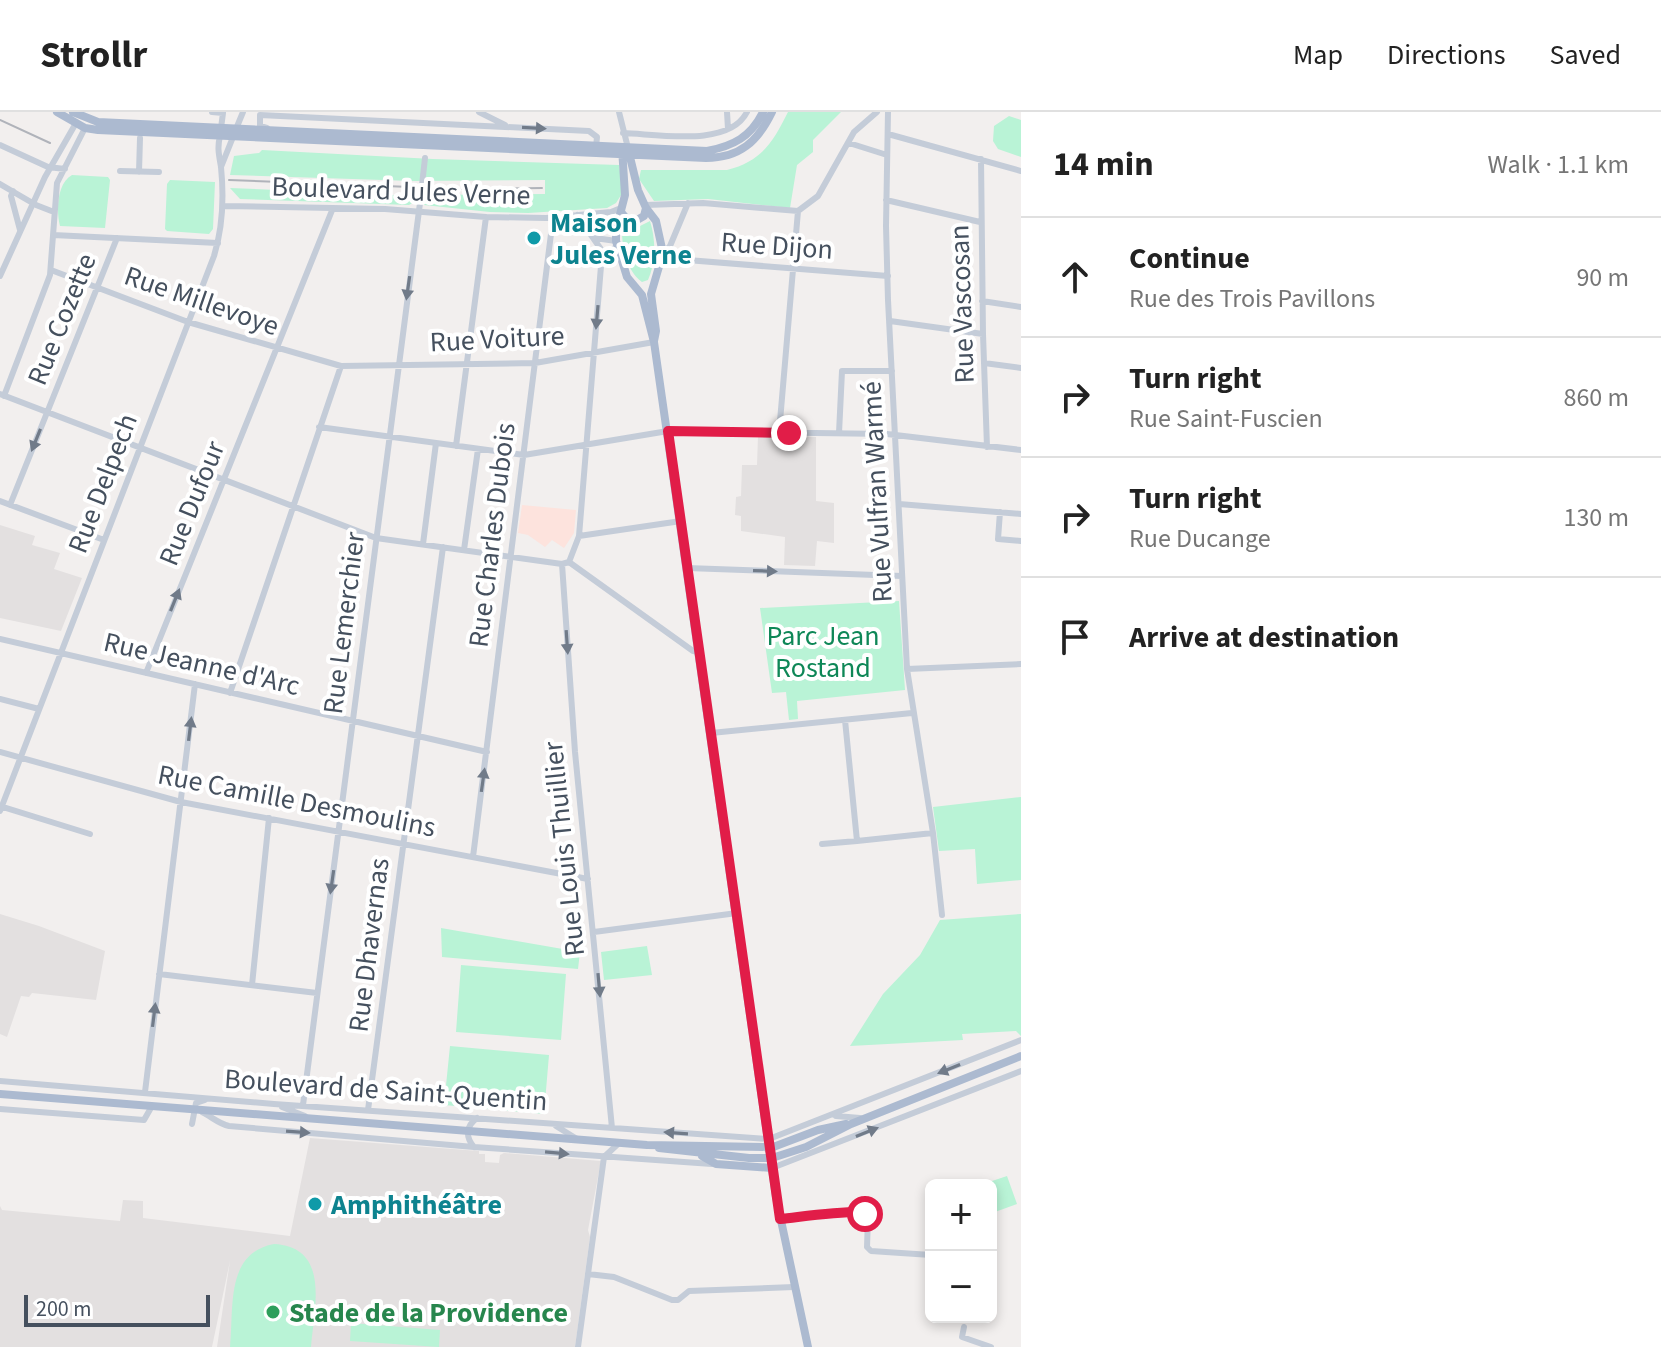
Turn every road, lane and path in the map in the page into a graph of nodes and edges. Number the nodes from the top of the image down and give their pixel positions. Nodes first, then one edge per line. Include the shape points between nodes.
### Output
1 (57, 112) edge
2 (111, 112) edge
3 (212, 112) edge
4 (243, 112) edge
5 (389, 112) edge
6 (479, 112) edge
7 (619, 112) edge
8 (727, 112) edge
9 (747, 112) edge
10 (763, 112) edge
11 (772, 112) edge
12 (877, 112) edge
13 (888, 112) edge
14 (81, 119) edge
15 (383, 121) junction
16 (111, 123) junction
17 (510, 127) junction
18 (728, 129) junction
19 (294, 131) junction
20 (220, 132) junction
21 (235, 133) junction
22 (888, 134) junction
23 (140, 138) dead end
24 (849, 143) junction
25 (1, 147) edge
26 (427, 147) junction
27 (596, 147) junction
28 (625, 147) junction
29 (887, 155) junction
30 (981, 159) junction
31 (221, 167) junction
32 (50, 168) junction
33 (65, 169) junction
34 (120, 171) dead end
35 (1021, 171) edge
36 (139, 172) junction
37 (159, 172) dead end
38 (0, 184) edge
39 (13, 191) junction
40 (886, 200) junction
41 (33, 203) junction
42 (688, 203) junction
43 (645, 204) junction
44 (223, 206) junction
45 (419, 207) junction
46 (622, 207) junction
47 (333, 208) junction
48 (798, 211) junction
49 (54, 212) junction
50 (577, 215) junction
51 (486, 217) junction
52 (553, 218) junction
53 (980, 222) junction
54 (20, 230) junction
55 (53, 235) junction
56 (592, 236) junction
57 (117, 238) junction
58 (218, 243) junction
59 (616, 243) junction
60 (605, 255) junction
61 (662, 255) junction
62 (793, 268) junction
63 (51, 270) junction
64 (0, 276) edge
65 (888, 276) junction
66 (653, 287) junction
67 (97, 288) junction
68 (637, 288) junction
69 (648, 300) junction
70 (982, 301) junction
71 (1021, 307) edge
72 (890, 321) junction
73 (188, 322) junction
74 (983, 334) junction
75 (654, 342) junction
76 (277, 350) junction
77 (594, 353) junction
78 (535, 363) junction
79 (984, 363) junction
80 (467, 364) junction
81 (398, 365) junction
82 (341, 366) junction
83 (1021, 368) edge
84 (892, 371) junction
85 (2, 395) edge
86 (47, 412) junction
87 (319, 427) junction
88 (668, 431) junction
89 (779, 433) junction
90 (839, 433) junction
91 (894, 434) junction
92 (389, 437) junction
93 (436, 443) junction
94 (587, 444) junction
95 (456, 446) junction
96 (987, 447) junction
97 (140, 448) junction
98 (478, 449) junction
99 (1021, 450) edge
100 (524, 455) junction
101 (223, 480) junction
102 (0, 501) edge
103 (899, 504) junction
104 (10, 505) junction
105 (294, 506) junction
106 (1000, 512) junction
107 (1021, 514) edge
108 (681, 521) junction
109 (579, 536) junction
110 (376, 538) junction
111 (104, 540) junction
112 (1021, 541) edge
113 (423, 544) junction
114 (443, 547) junction
115 (464, 550) junction
116 (511, 557) junction
117 (565, 563) junction
118 (687, 568) junction
119 (902, 576) junction
120 (0, 639) edge
121 (699, 652) junction
122 (61, 653) junction
123 (1021, 664) edge
124 (907, 669) junction
125 (146, 673) junction
126 (195, 684) junction
127 (230, 693) junction
128 (0, 699) edge
129 (39, 709) junction
130 (912, 713) junction
131 (845, 720) junction
132 (352, 721) junction
133 (711, 733) junction
134 (418, 736) junction
135 (0, 752) edge
136 (487, 752) junction
137 (21, 758) junction
138 (181, 802) junction
139 (1, 808) edge
140 (269, 818) junction
141 (339, 832) junction
142 (933, 833) junction
143 (90, 834) dead end
144 (857, 841) junction
145 (822, 844) dead end
146 (403, 845) junction
147 (473, 857) junction
148 (588, 879) junction
149 (737, 913) junction
150 (942, 915) dead end
151 (594, 932) junction
152 (159, 974) junction
153 (252, 985) junction
154 (317, 993) junction
155 (1021, 1040) edge
156 (1021, 1056) edge
157 (1021, 1071) edge
158 (0, 1081) edge
159 (145, 1092) junction
160 (0, 1094) edge
161 (213, 1099) junction
162 (274, 1104) junction
163 (303, 1105) junction
164 (152, 1106) junction
165 (0, 1109) edge
166 (196, 1110) junction
167 (368, 1110) junction
168 (832, 1115) junction
169 (477, 1118) junction
170 (867, 1118) junction
171 (312, 1119) junction
172 (549, 1123) junction
173 (192, 1124) dead end
174 (851, 1124) junction
175 (837, 1125) junction
176 (612, 1128) junction
177 (467, 1131) junction
178 (577, 1139) junction
179 (619, 1143) junction
180 (769, 1143) junction
181 (647, 1145) junction
182 (474, 1147) junction
183 (694, 1152) junction
184 (604, 1157) junction
185 (772, 1163) junction
186 (716, 1164) junction
187 (780, 1219) junction
188 (925, 1255) edge
189 (588, 1274) junction
190 (794, 1287) junction
191 (964, 1327) dead end
192 (578, 1347) edge
193 (808, 1347) edge
194 (991, 1347) edge

1 - 14 main road
2 - 16 street
3 - 20 street via 223,113
4 - 21 street, Rue Delpech
5 - 15 street
6 - 17 street
7 - 28 street
8 - 18 street
9 - 18 street via 742,122
10 - 28 main road via 744,138 720,149
11 - 28 main road via 754,143 726,157
12 - 24 street
13 - 22 street, Rue Vulfran Warmé
14 - 16 main road
14 - 20 main road
14 - 32 street
14 - 33 street
15 - 17 street
15 - 19 street via 260,115 260,126
16 - 20 main road
17 -> 27 street via 589,131 597,137
18 - 28 street
19 - 21 main road
19 - 27 main road
20 - 21 main road
20 - 31 street, Rue Delpech
21 - 26 main road
21 - 31 street, Rue Delpech
22 - 29 street, Rue Vulfran Warmé
22 - 30 street
23 - 36 street
24 - 29 street
24 - 48 street via 818,196
25 - 32 street
26 - 28 main road
26 - 45 street, Rue Lemerchier, bridge
27 - 28 main road
28 - 43 main road
28 - 46 main road
29 - 40 street, Rue Vulfran Warmé
30 - 35 street
30 - 53 street, Rue Vascosan
31 - 44 street, Rue Delpech
32 - 33 street
32 - 41 street
33 - 49 street via 57,183
34 - 36 street
36 - 37 street
38 - 39 street
39 - 41 street
39 - 54 street
40 - 53 street
40 - 65 street, Rue Vulfran Warmé
41 - 49 street
41 - 54 street
42 - 43 street
42 - 48 street
42 - 61 street
43 - 46 main road via 631,196
43 - 46 main road via 644,216 637,220 629,220
43 - 61 main road via 656,221
44 - 47 street, Boulevard Jules Verne
44 - 58 street, Rue Delpech
45 - 47 street, Boulevard Jules Verne
45 - 51 street, Boulevard Jules Verne
45 -> 81 street, Rue Lemerchier
46 - 50 street, Boulevard Jules Verne
46 - 59 main road
47 - 76 street, Rue Dufour
48 - 62 street
49 - 55 street
50 - 52 street, Boulevard Jules Verne
50 - 56 street
51 - 52 street, Boulevard Jules Verne
51 - 80 street
52 - 78 street, Rue Charles Dubois
53 - 70 street, Rue Vascosan
54 - 64 street
55 - 57 street
55 - 63 street
56 - 59 street
56 - 60 street
57 - 58 street
57 - 67 street, Rue Cozette
58 - 73 street, Rue Delpech
59 - 60 street
59 - 68 main road via 627,277
60 -> 77 street
61 - 62 street, Rue Dijon
61 - 66 main road
62 - 65 street, Rue Dijon
62 - 89 street
63 - 67 street, Rue Millevoye
63 - 85 street
65 - 72 street, Rue Vulfran Warmé
66 - 68 main road
66 - 69 main road
67 - 73 street, Rue Millevoye
67 - 86 street, Rue Cozette
68 - 69 main road
69 - 75 main road
70 - 71 street
70 - 74 street, Rue Vascosan
72 - 74 street
72 - 84 street, Rue Vulfran Warmé
73 - 76 street, Rue Millevoye
73 - 97 street, Rue Delpech
74 - 79 street, Rue Vascosan
75 - 77 street, Rue Voiture
75 - 88 main road
76 - 82 street, Rue Millevoye
76 - 101 street, Rue Dufour
77 - 78 street, Rue Voiture
77 - 94 street
78 - 80 street, Rue Voiture
78 - 100 street, Rue Charles Dubois
79 - 83 street
79 - 96 street, Rue Vascosan
80 - 81 street, Rue Voiture
80 - 95 street
81 - 82 street, Rue Voiture
81 - 92 street, Rue Lemerchier
82 - 87 street
84 - 90 street via 842,371
84 - 91 street, Rue Vulfran Warmé
85 - 86 street
86 - 97 street
86 -> 104 street, Rue Cozette
87 - 92 street
87 - 105 street
88 - 89 street
88 - 94 street
88 - 108 main road
89 - 90 street
90 - 91 street
91 - 96 street
91 - 103 street, Rue Vulfran Warmé
92 - 93 street
92 - 110 street, Rue Lemerchier
93 - 95 street
93 - 113 street
94 - 100 street
94 - 109 street
95 - 98 street
96 - 99 street
97 - 101 street
97 - 111 street, Rue Delpech
98 - 100 street
98 - 115 street
100 - 116 street, Rue Charles Dubois
101 - 105 street
125 -> 101 street, Rue Dufour
102 - 104 street
103 - 106 street
103 - 119 street, Rue Vulfran Warmé
104 - 111 street
105 - 110 street
105 - 127 street
106 - 107 street
106 - 112 street via 998,539
108 - 109 street
108 - 118 main road
109 - 117 street
110 - 113 street
110 - 132 street, Rue Lemerchier
111 - 122 street, Rue Delpech
113 - 114 street
114 - 115 street
114 - 134 street, Rue Dhavernas
115 - 116 street
116 - 117 street
116 - 136 street, Rue Charles Dubois
117 - 121 street
117 -> 148 street, Rue Louis Thuillier via 570,695
118 -> 119 street
118 - 121 main road
119 - 124 street, Rue Vulfran Warmé
120 - 122 street, Rue Jeanne d'Arc
121 - 133 main road
122 - 125 street, Rue Jeanne d'Arc
122 - 129 street, Rue Delpech
123 - 124 street
124 - 130 street, Rue Vulfran Warmé
125 - 126 street, Rue Jeanne d'Arc
126 - 127 street, Rue Jeanne d'Arc
138 -> 126 street
127 - 132 street, Rue Jeanne d'Arc
128 - 129 street
129 - 137 street, Rue Delpech
130 - 131 street
130 - 142 street, Rue Vulfran Warmé
131 - 133 street
131 - 144 street
132 - 134 street, Rue Jeanne d'Arc
132 - 141 street, Rue Lemerchier
133 - 149 main road
134 - 136 street, Rue Jeanne d'Arc
134 - 146 street, Rue Dhavernas
135 - 137 street, Rue Camille Desmoulins
147 -> 136 street, Rue Charles Dubois
137 - 138 street, Rue Camille Desmoulins
137 - 139 street, Rue Delpech
138 - 140 street, Rue Camille Desmoulins
138 - 152 street
139 - 143 street
140 - 141 street, Rue Camille Desmoulins
140 - 153 street
141 - 146 street, Rue Camille Desmoulins
141 -> 154 street, Rue Lemerchier
142 - 144 street
142 - 150 street, Rue Vulfran Warmé
144 - 145 street
146 - 147 street, Rue Camille Desmoulins
146 - 167 street, Rue Dhavernas
147 - 148 street, Rue Camille Desmoulins
148 - 151 street, Rue Louis Thuillier
149 - 151 street
149 - 180 main road
151 -> 176 street, Rue Louis Thuillier
152 - 153 street
159 -> 152 street
153 - 154 street
154 - 163 street, Rue Lemerchier
155 -> 168 street
156 - 170 main road
185 -> 157 street
158 - 159 street, Boulevard de Saint-Quentin
159 - 161 street, Boulevard de Saint-Quentin
160 - 164 main road, Boulevard de Saint-Quentin
161 - 162 street, Boulevard de Saint-Quentin
161 - 166 street via 196,1103
162 - 163 street, Boulevard de Saint-Quentin
162 - 171 street
163 - 167 street, Boulevard de Saint-Quentin
164 - 165 street, Boulevard de Saint-Quentin via 144,1120
164 - 166 main road, Boulevard de Saint-Quentin
166 - 171 main road, Boulevard de Saint-Quentin
166 - 173 street
166 -> 182 street, Boulevard de Saint-Quentin via 229,1126
167 - 169 street, Boulevard de Saint-Quentin
168 - 170 street
168 - 180 street
169 - 172 street, Boulevard de Saint-Quentin
169 - 177 street
170 - 174 main road
171 - 177 main road, Boulevard de Saint-Quentin
172 - 176 street, Boulevard de Saint-Quentin
172 - 178 street
174 - 175 main road
174 - 185 main road
175 - 180 main road
175 - 185 main road
180 -> 176 street, Boulevard de Saint-Quentin
177 - 178 main road, Boulevard de Saint-Quentin
177 - 182 street
178 - 179 main road, Boulevard de Saint-Quentin
179 - 181 main road, Boulevard de Saint-Quentin
179 - 184 street
180 - 181 main road, Boulevard de Saint-Quentin
180 - 183 main road via 762,1153
180 - 185 main road
181 - 183 main road, Boulevard de Saint-Quentin
182 -> 184 street, Boulevard de Saint-Quentin
183 - 185 main road, Boulevard de Saint-Quentin
183 - 186 main road
184 - 186 street, Boulevard de Saint-Quentin
184 - 189 street
185 - 186 main road
185 - 187 main road
187 - 188 street via 860,1212 868,1218 871,1251
187 - 190 main road
189 - 190 street via 614,1277 672,1300 689,1291
189 - 192 street
190 - 193 main road
191 - 194 street via 962,1337

